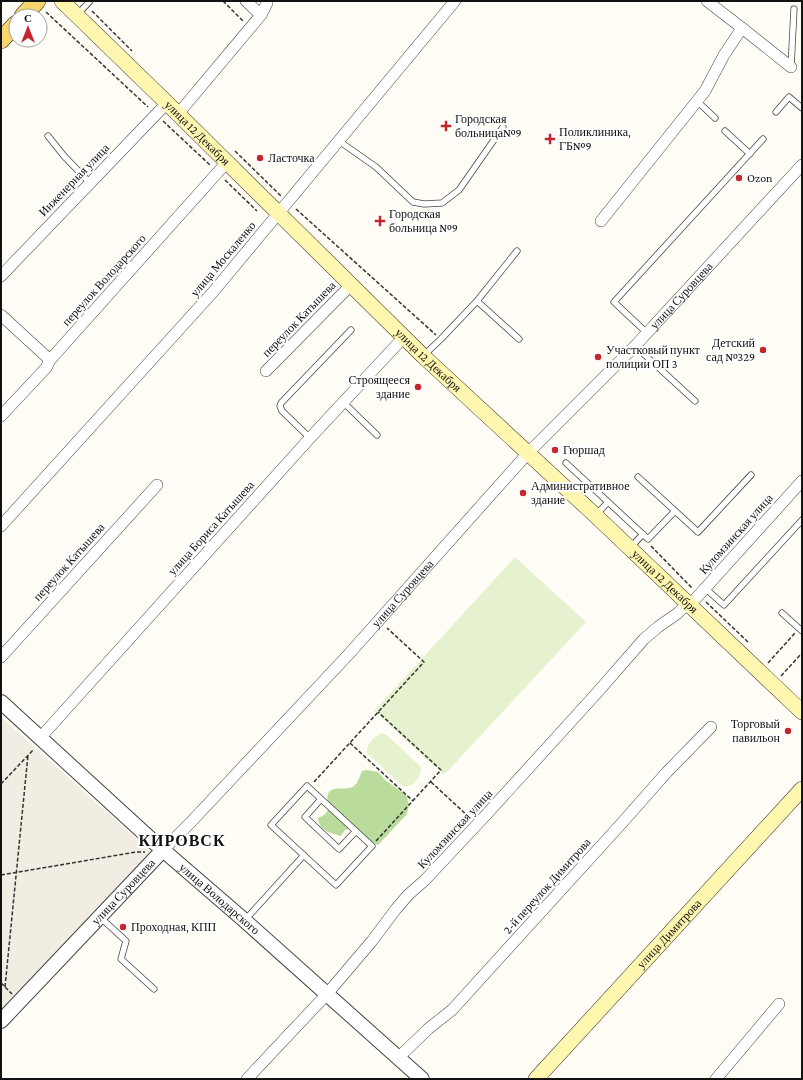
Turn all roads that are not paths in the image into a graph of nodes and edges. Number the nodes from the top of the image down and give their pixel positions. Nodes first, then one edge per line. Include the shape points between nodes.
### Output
1 (62, 1) edge
2 (246, 1) edge
3 (455, 1) edge
4 (707, 1) edge
5 (267, 3) dead end
6 (84, 7) edge
7 (794, 9) dead end
8 (261, 15) junction
9 (742, 28) junction
10 (8, 33) edge
11 (1, 40) edge
12 (791, 68) joint
13 (697, 101) junction
14 (168, 103) junction
15 (802, 108) edge
16 (776, 112) dead end
17 (178, 114) junction
18 (715, 118) dead end
19 (503, 127) dead end
20 (725, 131) dead end
21 (48, 136) dead end
22 (764, 139) dead end
23 (340, 141) junction
24 (750, 154) junction
25 (225, 161) junction
26 (802, 165) edge
27 (90, 182) junction
28 (279, 213) junction
29 (601, 221) dead end
30 (517, 251) dead end
31 (1, 276) edge
32 (351, 285) junction
33 (477, 301) junction
34 (1, 315) edge
35 (351, 330) dead end
36 (647, 333) junction
37 (404, 338) junction
38 (519, 339) dead end
39 (635, 346) junction
40 (423, 356) junction
41 (50, 360) junction
42 (266, 372) dead end
43 (695, 401) dead end
44 (343, 402) junction
45 (1, 416) edge
46 (377, 435) dead end
47 (310, 438) junction
48 (528, 453) junction
49 (566, 463) dead end
50 (752, 475) dead end
51 (638, 477) dead end
52 (157, 485) dead end
53 (801, 486) edge
54 (608, 502) junction
55 (675, 511) junction
56 (596, 516) junction
57 (802, 520) edge
58 (1, 526) edge
59 (642, 534) junction
60 (630, 548) junction
61 (695, 598) junction
62 (782, 612) dead end
63 (801, 630) edge
64 (1, 657) edge
65 (1, 702) edge
66 (802, 712) edge
67 (712, 727) dead end
68 (41, 739) junction
69 (802, 789) edge
70 (321, 799) junction
71 (356, 831) junction
72 (160, 847) junction
73 (304, 855) junction
74 (100, 917) junction
75 (244, 920) junction
76 (154, 989) dead end
77 (327, 994) junction
78 (779, 1004) dead end
79 (1, 1021) edge
80 (398, 1058) junction
81 (246, 1079) edge
82 (422, 1079) edge
83 (536, 1079) edge
84 (716, 1079) edge

1 - 6 main road, улица 12 Декабря
2 - 8 street
3 - 23 street, улица Москаленко
4 - 9 street
5 - 8 street
6 - 14 main road, улица 12 Декабря
7 - 12 lane
8 - 17 street
9 - 12 street
9 - 13 street
10 - 11 main road
13 - 18 lane
13 - 29 street
14 - 17 main road, улица 12 Декабря
14 - 27 street, Инженерная улица
15 - 16 lane via 789,97
17 - 25 main road, улица 12 Декабря
19 - 23 lane via 459,190 442,203 413,202 376,167
20 - 24 lane
21 - 27 lane
22 - 24 lane
23 - 28 street, улица Москаленко
24 - 36 lane via 614,302
25 - 28 main road, улица 12 Декабря
25 - 41 street, переулок Володарского
26 - 36 street, улица Суровцева
27 - 31 street, Инженерная улица
28 - 32 main road, улица 12 Декабря
28 - 58 street, улица Москаленко via 213,292
30 - 33 lane
32 - 37 main road, улица 12 Декабря
32 - 42 street, переулок Катышева
33 - 38 lane
33 - 40 lane
34 - 41 street
35 - 47 lane via 281,403 282,411
36 - 39 street, улица Суровцева
37 - 40 main road, улица 12 Декабря
37 - 44 street, улица Бориса Катышева
39 - 43 lane
39 - 48 street, улица Суровцева
40 - 48 main road, улица 12 Декабря
41 - 45 street, переулок Володарского via 46,368
44 - 46 lane
44 - 47 street, улица Бориса Катышева
47 - 68 street, улица Бориса Катышева
48 - 56 main road, улица 12 Декабря
48 - 72 street, улица Суровцева via 348,655 191,822
49 - 54 lane
50 - 55 lane via 698,532
51 - 55 lane
52 - 64 street, переулок Катышева
53 - 61 street, Куломзинская улица
54 - 56 lane
54 - 59 lane
55 - 59 lane via 648,539
56 - 60 main road, улица 12 Декабря
57 - 61 lane via 724,605
59 - 60 lane
60 - 61 main road, улица 12 Декабря
61 - 66 main road, улица 12 Декабря via 760,672
61 - 77 street, Куломзинская улица via 644,639 477,824 408,895
62 - 63 lane
65 - 68 street, улица Володарского
67 - 80 street, 2-й переулок Димитрова via 667,772 452,1010
68 - 72 street, улица Володарского
69 - 83 main road, улица Димитрова
70 - 71 lane
70 - 71 lane via 304,818 339,849
70 - 73 lane via 307,786 271,825
71 - 73 lane via 372,846 336,885
72 - 74 street, улица Суровцева
72 - 75 street, улица Володарского
73 - 75 lane
74 - 76 lane via 126,941 121,959
74 - 79 street, улица Суровцева
75 - 77 street, улица Володарского
77 - 80 street, улица Володарского
77 - 81 street, Куломзинская улица
78 - 84 street
80 - 82 street, улица Володарского

